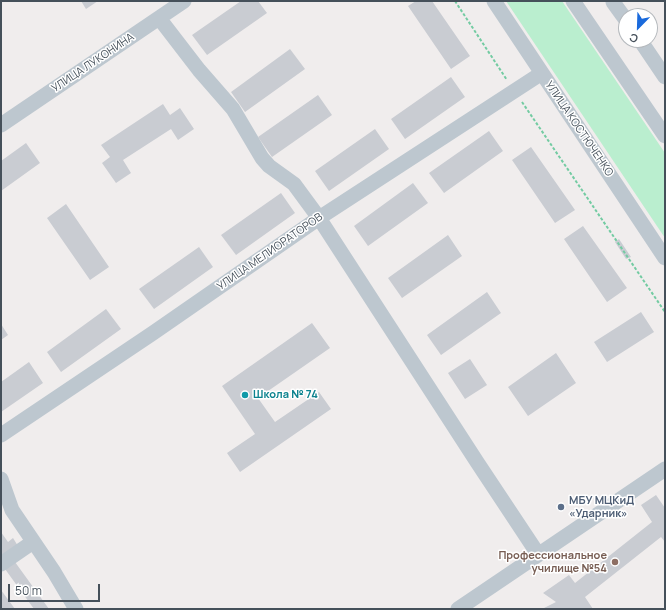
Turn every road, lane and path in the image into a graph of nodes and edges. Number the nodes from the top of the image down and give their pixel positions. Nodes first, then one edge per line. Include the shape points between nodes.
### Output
1 (184, 1) edge
2 (455, 1) edge
3 (494, 1) edge
4 (573, 1) edge
5 (159, 18) junction
6 (645, 48) edge
7 (542, 73) junction
8 (665, 77) edge
9 (514, 90) junction
10 (1, 125) edge
11 (665, 136) edge
12 (319, 218) junction
13 (665, 258) edge
14 (665, 312) edge
15 (1, 435) edge
16 (665, 469) edge
17 (1, 479) edge
18 (33, 542) junction
19 (538, 554) junction
20 (1, 564) edge
21 (76, 609) edge
22 (458, 609) edge

1 - 5 street, УЛИЦА ЛУКОНИНА
2 - 9 path
3 - 7 street, УЛИЦА КОСТЮЧЕНКО
4 - 11 street
5 - 10 street, УЛИЦА ЛУКОНИНА
5 - 12 street via 233,109 262,158 294,184
6 - 8 street
7 - 9 street, УЛИЦА МЕЛИОРАТОРОВ
7 - 13 street, УЛИЦА КОСТЮЧЕНКО
9 - 12 street, УЛИЦА МЕЛИОРАТОРОВ
9 - 14 path
12 - 15 street, УЛИЦА МЕЛИОРАТОРОВ
12 - 19 street
16 - 19 street
17 - 18 street via 12,510
18 - 20 street
18 - 21 street
19 - 22 street

